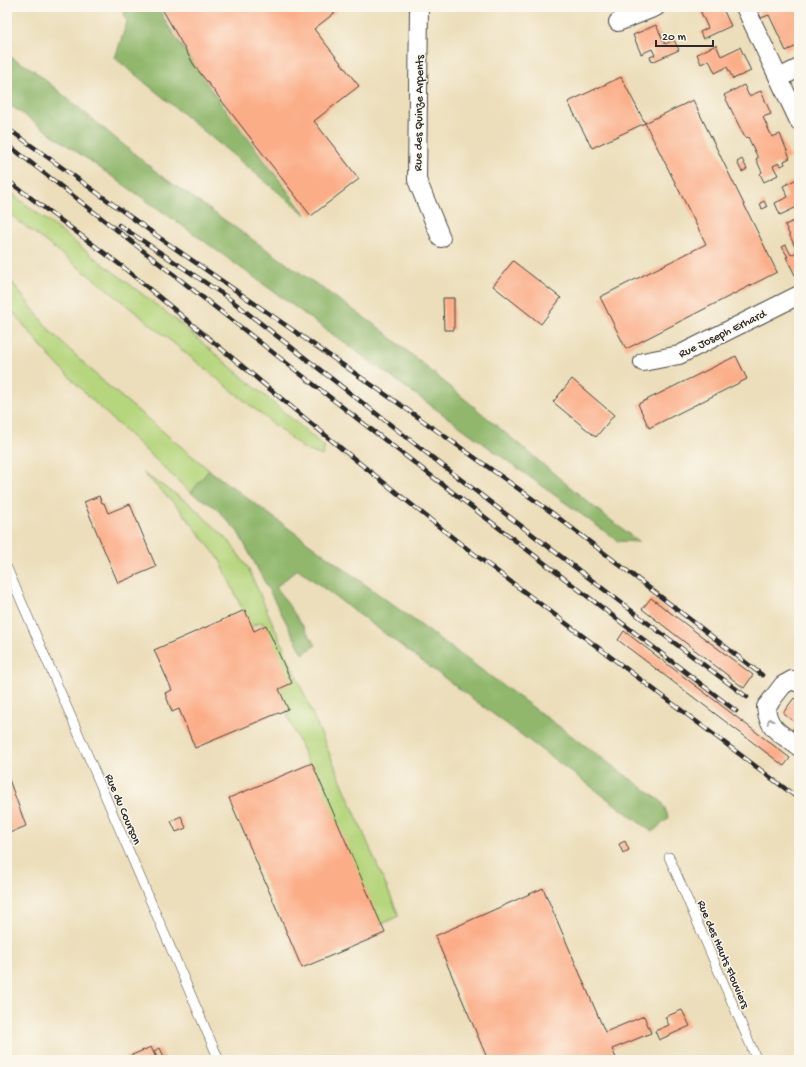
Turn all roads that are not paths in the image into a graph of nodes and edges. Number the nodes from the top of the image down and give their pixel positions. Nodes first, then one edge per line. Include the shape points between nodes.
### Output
1 (419, 7) edge
2 (656, 7) edge
3 (745, 7) edge
4 (618, 22) dead end
5 (799, 68) edge
6 (779, 78) junction
7 (799, 121) edge
8 (441, 238) dead end
9 (799, 295) edge
10 (643, 362) dead end
11 (7, 568) edge
12 (799, 683) edge
13 (799, 747) edge
14 (669, 857) dead end
15 (219, 1060) edge
16 (757, 1060) edge

1 - 8 street, Rue des Quinze Arpents via 417,180
2 - 4 street
3 - 6 street
5 - 6 street
6 - 7 street
9 - 10 street, Rue Joseph Erhard via 679,355
11 - 15 lane, Rue du Courson
13 -> 12 street via 772,727 766,707 783,685 792,680
14 - 16 lane, Rue des Hauts Flouviers

